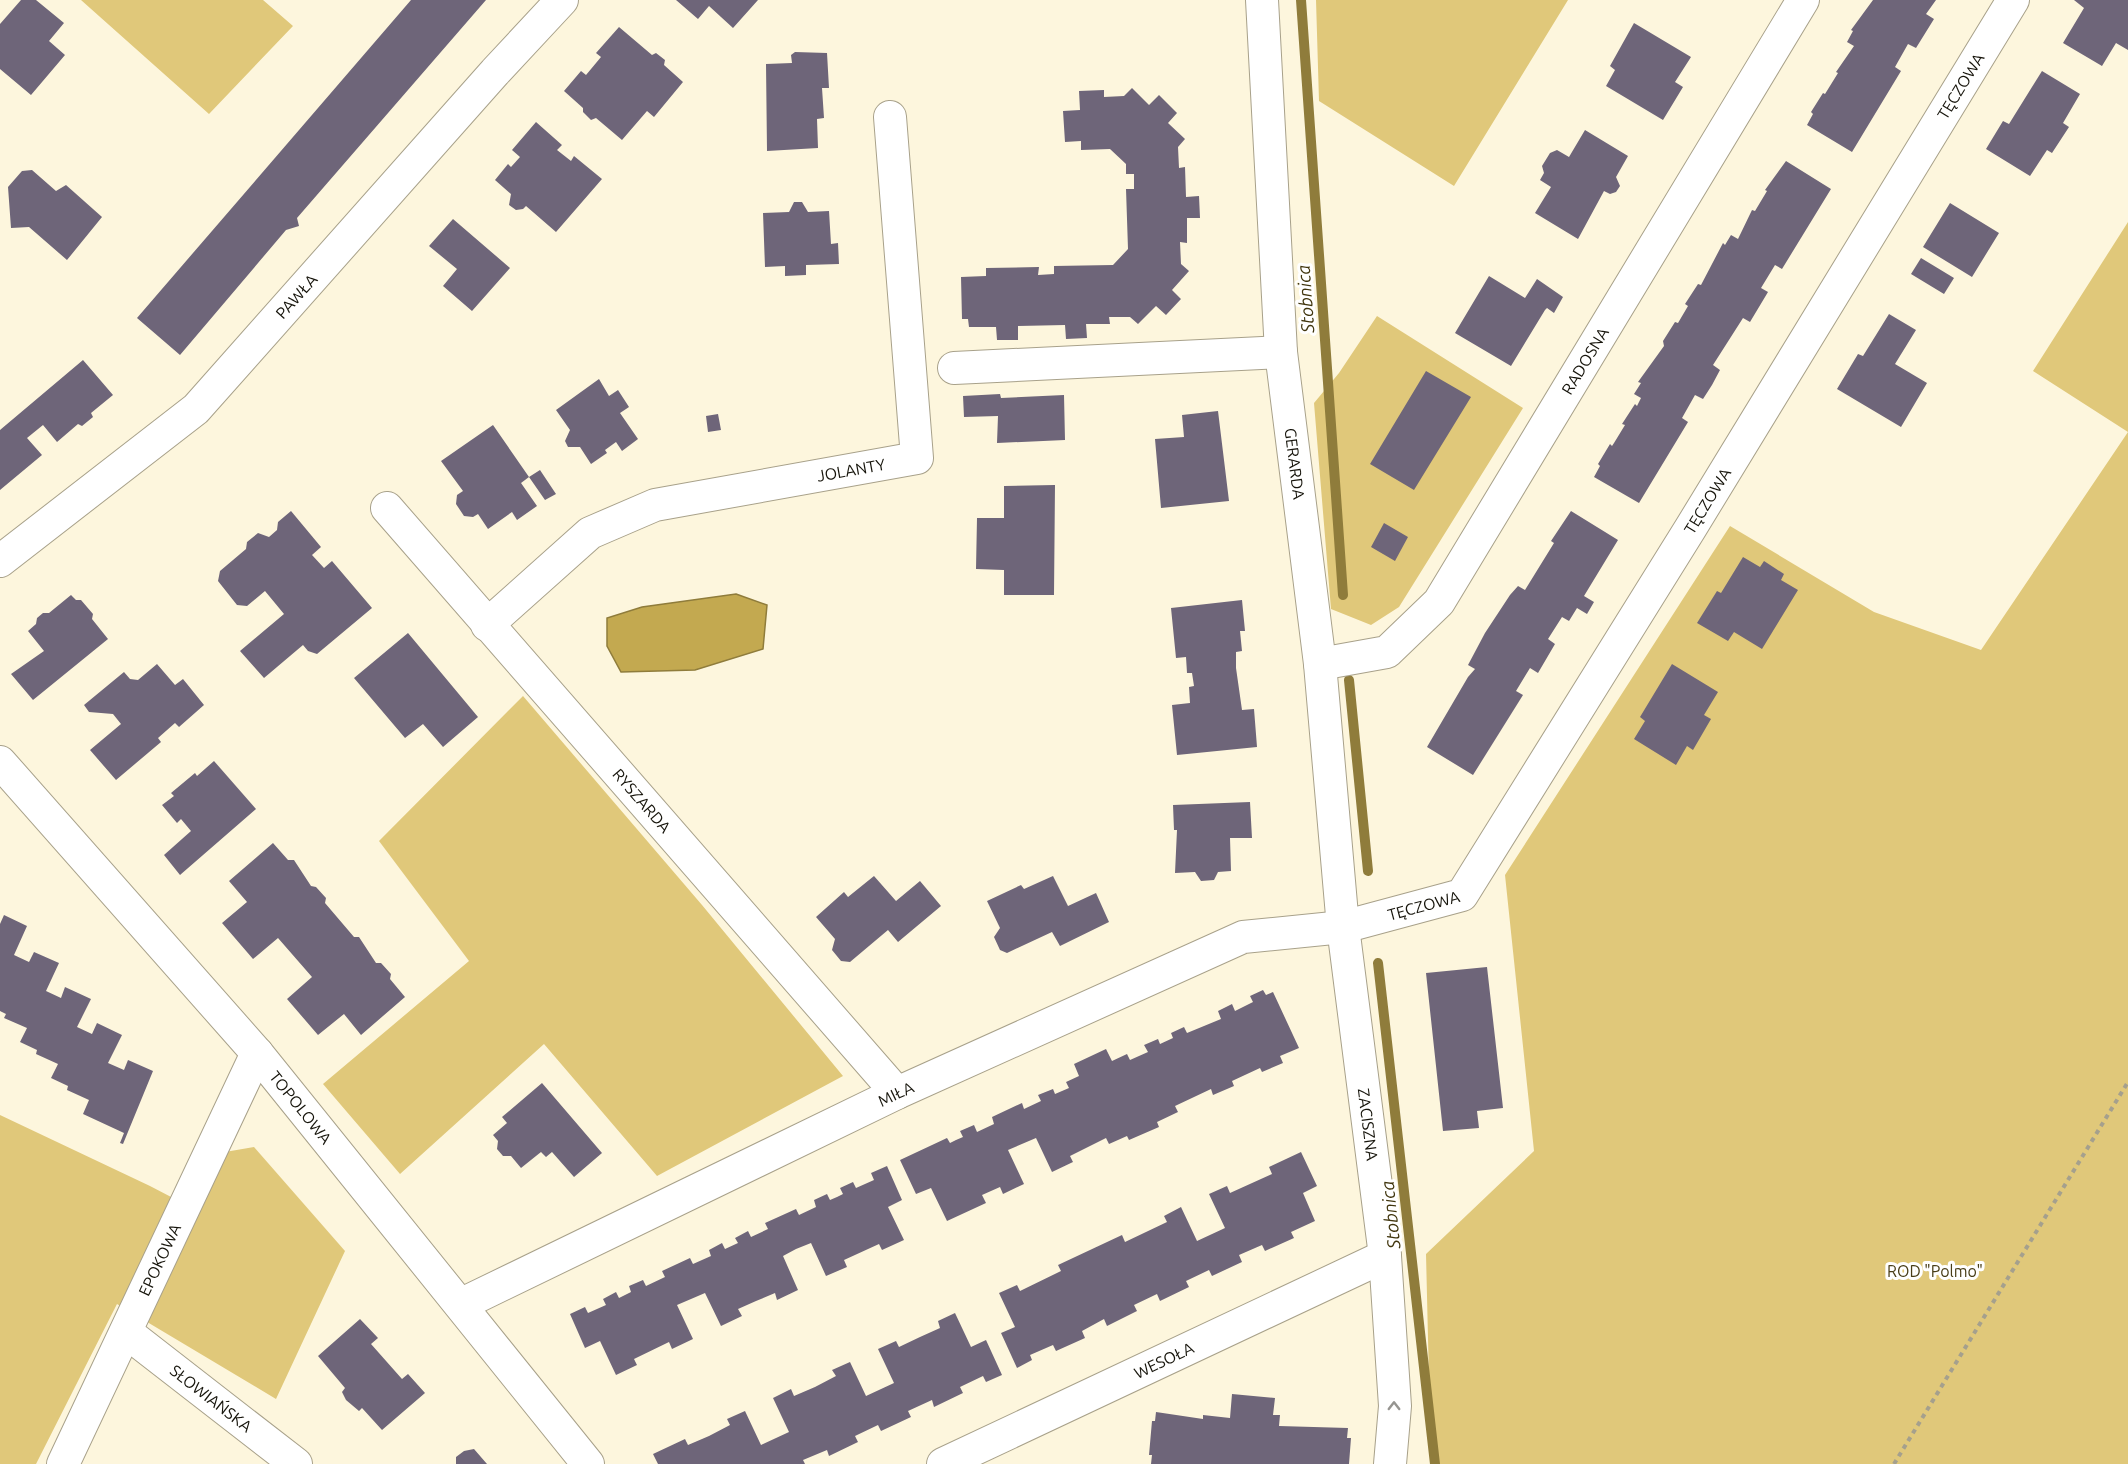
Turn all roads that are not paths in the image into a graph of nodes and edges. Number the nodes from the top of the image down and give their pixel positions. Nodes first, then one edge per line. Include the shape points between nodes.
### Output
1 (562, 0) edge
2 (1262, 0) edge
3 (1803, 0) edge
4 (2013, 0) edge
5 (890, 117) dead end
6 (1281, 352) junction
7 (954, 368) dead end
8 (387, 508) dead end
9 (0, 561) edge
10 (487, 625) junction
11 (1320, 664) junction
12 (0, 762) edge
13 (1343, 927) junction
14 (257, 1053) junction
15 (897, 1093) junction
16 (1385, 1256) junction
17 (462, 1304) junction
18 (126, 1332) junction
19 (63, 1464) edge
20 (296, 1464) edge
21 (588, 1464) edge
22 (943, 1464) edge
23 (1390, 1464) edge

1 - 9 street, PAWŁA via 196,409
2 - 6 street, GERARDA
3 - 11 street, RADOSNA via 1439,602 1387,652
4 - 13 street, TĘCZOWA via 1462,895
5 - 10 street, JOLANTY via 917,458 655,505 590,533
6 - 7 street
6 - 11 street, GERARDA
8 - 10 street, RYSZARDA
10 - 15 street, RYSZARDA
11 - 13 street, GERARDA
12 - 14 street, TOPOLOWA
13 - 15 street, MIŁA via 1243,937
13 - 16 street, ZACISZNA
14 - 17 street, TOPOLOWA
14 - 18 street, EPOKOWA
15 - 17 street, MIŁA
16 - 22 street, WESOŁA
23 -> 16 street, ZACISZNA via 1395,1406
17 - 21 street, TOPOLOWA
18 - 19 street, EPOKOWA
18 - 20 street, SŁOWIAŃSKA

